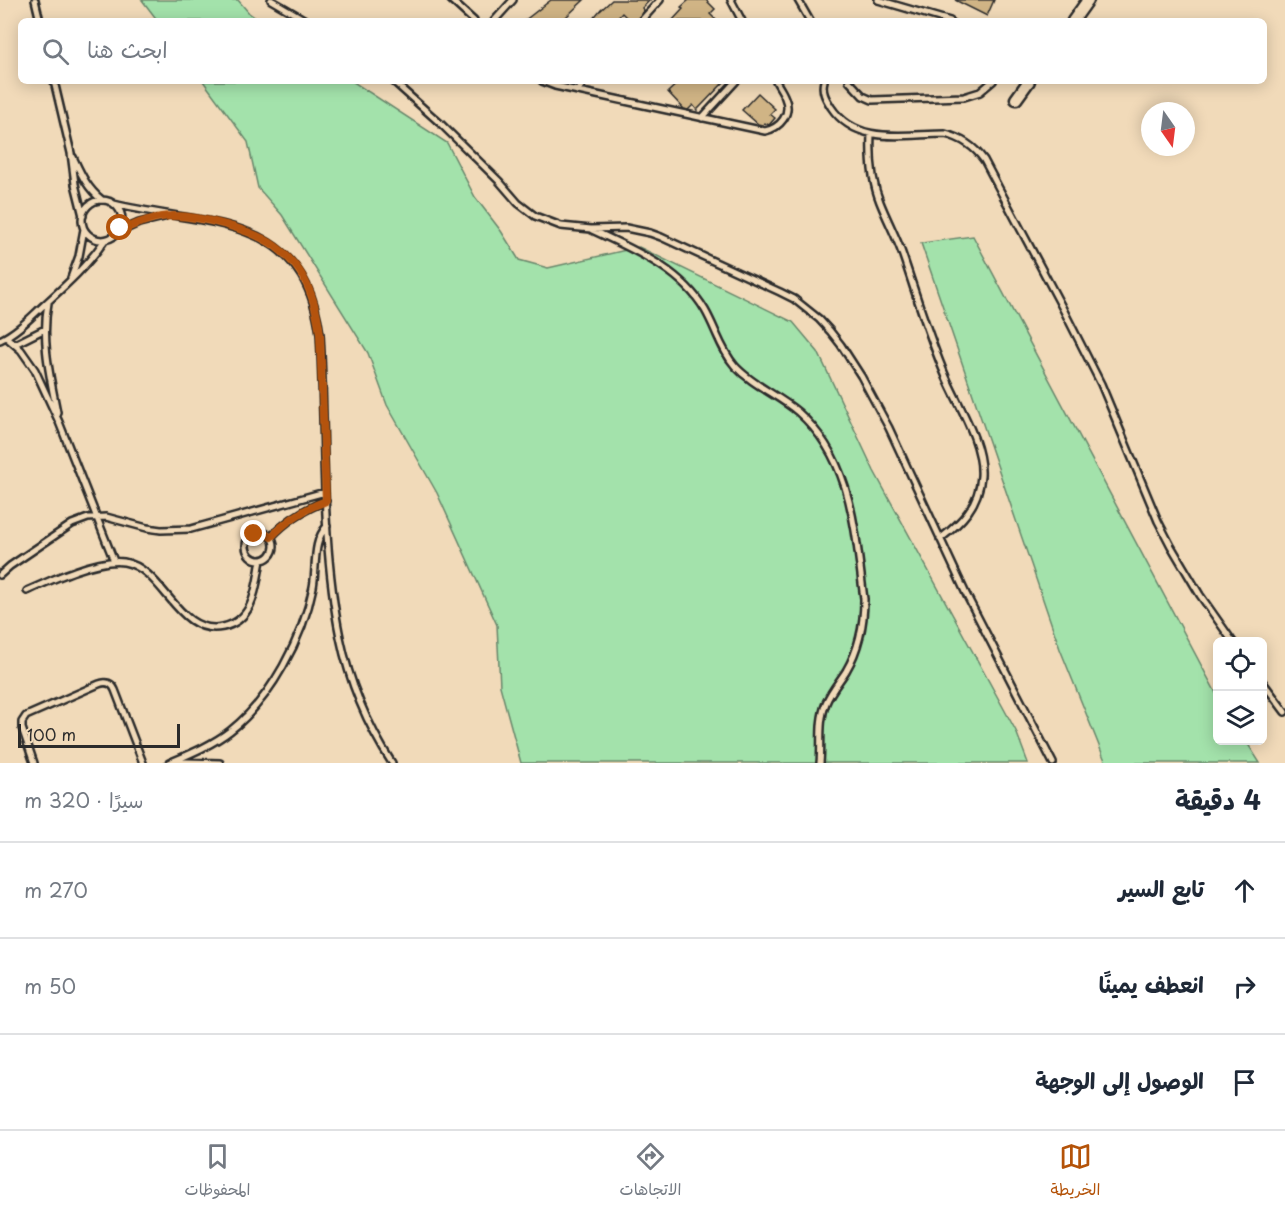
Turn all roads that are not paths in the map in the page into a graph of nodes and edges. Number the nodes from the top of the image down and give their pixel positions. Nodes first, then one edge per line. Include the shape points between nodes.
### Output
1 (35, 0) edge
2 (271, 0) edge
3 (451, 0) edge
4 (513, 0) edge
5 (660, 0) edge
6 (730, 0) edge
7 (798, 0) edge
8 (878, 0) edge
9 (1088, 0) edge
10 (39, 18) edge
11 (303, 18) edge
12 (471, 18) edge
13 (497, 18) edge
14 (644, 18) edge
15 (740, 18) edge
16 (808, 18) edge
17 (940, 18) edge
18 (1075, 18) edge
19 (55, 84) edge
20 (396, 84) edge
21 (549, 84) edge
22 (582, 84) edge
23 (733, 84) edge
24 (778, 84) edge
25 (824, 84) edge
26 (852, 84) edge
27 (989, 84) edge
28 (1027, 84) edge
29 (576, 90) junction
30 (1016, 99) dead end
31 (702, 118) junction
32 (871, 134) junction
33 (71, 153) junction
34 (102, 200) junction
35 (114, 204) junction
36 (83, 216) junction
37 (175, 216) junction
38 (84, 228) junction
39 (591, 230) junction
40 (117, 233) junction
41 (105, 240) junction
42 (70, 282) junction
43 (49, 301) junction
44 (45, 329) junction
45 (6, 337) junction
46 (0, 340) edge
47 (15, 344) junction
48 (59, 422) junction
49 (326, 492) junction
50 (326, 501) junction
51 (96, 516) junction
52 (327, 526) junction
53 (271, 537) junction
54 (940, 539) junction
55 (261, 560) junction
56 (114, 561) junction
57 (0, 575) edge
58 (27, 591) dead end
59 (1229, 637) edge
60 (1267, 687) edge
61 (1285, 712) edge
62 (34, 763) edge
63 (143, 763) edge
64 (169, 763) edge
65 (220, 763) edge
66 (392, 763) edge
67 (820, 763) edge
68 (1053, 763) edge

1 - 10 lane
2 - 11 lane
3 - 12 lane
4 - 13 lane
5 - 14 lane
6 - 15 lane
7 - 16 lane
8 - 17 lane
9 - 18 street
19 - 33 lane
20 - 39 lane via 526,210 552,223
21 - 29 lane
22 - 29 lane
23 - 31 lane
24 - 31 lane via 787,110 775,128 765,131
25 - 32 lane via 825,95 837,115 851,127
26 - 27 lane via 867,99 877,100 964,97
28 - 30 street
29 - 31 lane
32 - 54 lane via 871,161 880,202 902,252 942,368 980,455 980,485 975,503
32 - 59 lane via 945,134 968,143 980,154 1101,384 1158,521 1200,595
33 - 34 lane via 85,183
33 - 36 lane
34 - 35 lane
34 - 36 lane via 90,205
35 - 37 lane
35 - 40 lane via 122,221
36 - 38 lane
37 - 40 lane via 145,221
37 - 49 lane via 221,224 273,244 296,266 308,285 320,334
38 - 41 lane via 93,238
38 - 42 lane
39 - 54 lane via 626,228 661,237 780,292 819,319 842,345 876,402
39 - 67 lane via 659,264 684,284 705,309 736,367 798,412 818,433 834,459 851,507 864,610 857,646 823,712
40 - 41 lane
41 - 42 lane
42 - 43 lane
43 - 44 lane
43 - 45 lane
44 - 47 lane
44 - 48 lane
45 - 46 lane
45 - 47 lane
47 - 48 lane via 31,363
48 - 51 lane
49 - 50 lane
49 - 51 lane via 191,529 147,528
50 - 52 lane
50 - 53 lane via 301,512
51 - 56 lane
51 - 57 lane via 72,524
52 - 64 lane via 317,543 313,587 302,626 269,688 230,731
52 - 66 lane via 333,598 347,665 366,714
53 - 55 lane via 274,550
53 - 55 lane via 258,533 248,541 249,554
54 - 68 lane
55 - 56 lane via 252,602 245,614 227,626 213,628 187,617 142,569
56 - 58 lane
60 - 61 lane
62 - 63 lane via 22,728 26,716 105,682 116,690
64 - 65 lane

